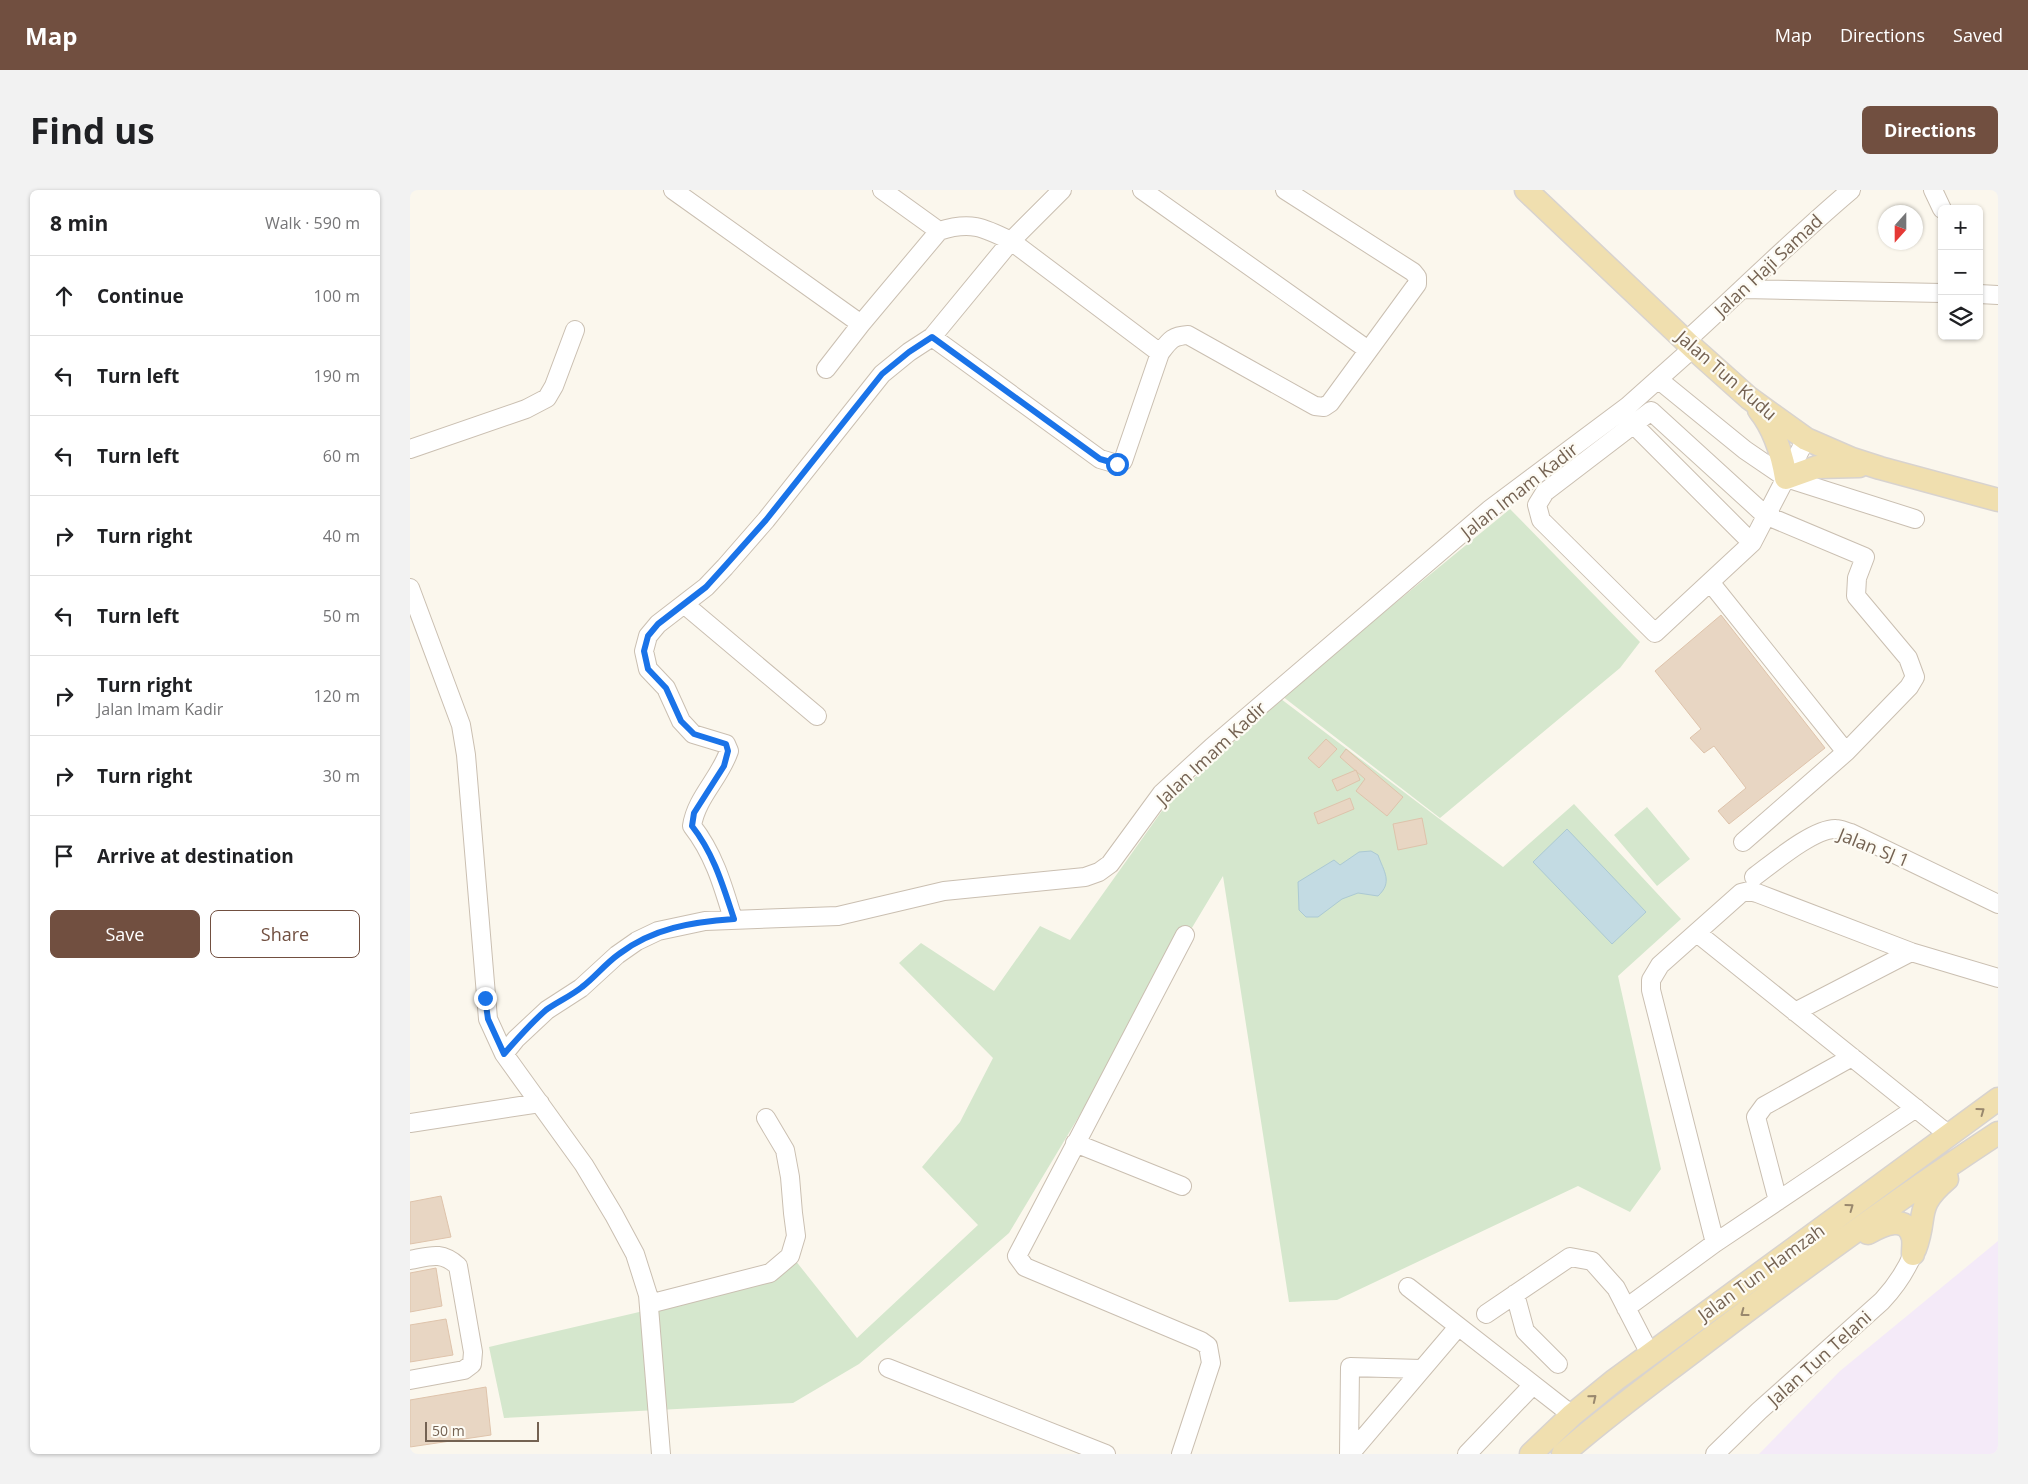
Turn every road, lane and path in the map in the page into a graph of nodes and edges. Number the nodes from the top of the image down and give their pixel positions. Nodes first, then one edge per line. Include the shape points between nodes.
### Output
1 (673, 190) edge
2 (882, 190) edge
3 (1062, 190) edge
4 (1142, 190) edge
5 (1284, 190) edge
6 (1526, 190) edge
7 (1851, 190) edge
8 (1933, 190) edge
9 (1940, 205) edge
10 (939, 231) junction
11 (1011, 241) junction
12 (1743, 288) junction
13 (1938, 293) edge
14 (1983, 294) edge
15 (1998, 295) edge
16 (861, 324) junction
17 (575, 330) dead end
18 (932, 337) junction
19 (1689, 344) junction
20 (1368, 350) junction
21 (1160, 353) junction
22 (826, 369) dead end
23 (1659, 380) junction
24 (1749, 398) junction
25 (1633, 424) junction
26 (1806, 439) junction
27 (410, 449) edge
28 (1880, 468) junction
29 (1786, 478) junction
30 (1998, 500) edge
31 (1765, 515) junction
32 (1915, 519) dead end
33 (1752, 543) junction
34 (1710, 582) junction
35 (410, 588) edge
36 (684, 604) junction
37 (413, 607) edge
38 (817, 716) dead end
39 (1846, 752) junction
40 (1743, 842) dead end
41 (1754, 877) dead end
42 (1998, 904) edge
43 (734, 919) junction
44 (1697, 933) junction
45 (1185, 935) dead end
46 (1911, 952) junction
47 (1998, 978) edge
48 (1796, 1012) junction
49 (504, 1054) junction
50 (1852, 1057) junction
51 (1998, 1099) edge
52 (540, 1103) junction
53 (1916, 1108) junction
54 (766, 1118) dead end
55 (410, 1123) edge
56 (1998, 1133) edge
57 (1949, 1135) junction
58 (1998, 1137) edge
59 (1075, 1143) junction
60 (1182, 1186) dead end
61 (1778, 1200) junction
62 (1715, 1242) junction
63 (1913, 1254) junction
64 (410, 1260) edge
65 (1408, 1287) dead end
66 (1772, 1292) junction
67 (1515, 1294) junction
68 (649, 1304) junction
69 (1626, 1308) junction
70 (1486, 1314) dead end
71 (1458, 1327) junction
72 (1650, 1354) junction
73 (1558, 1364) dead end
74 (888, 1368) dead end
75 (1422, 1369) junction
76 (410, 1380) edge
77 (1533, 1385) junction
78 (1572, 1415) junction
79 (661, 1454) edge
80 (1106, 1454) edge
81 (1181, 1454) edge
82 (1349, 1454) edge
83 (1467, 1454) edge
84 (1531, 1454) edge
85 (1563, 1454) edge
86 (1715, 1454) edge

1 - 16 street
2 - 10 street
3 - 11 street
4 - 20 street
5 - 20 street via 1417,277 1416,284
6 - 19 main road, Jalan Tun Kudu
7 - 12 street, Jalan Haji Samad
8 - 9 street
10 - 11 street via 958,225 976,227
10 - 16 street
11 - 18 street
11 - 21 street
12 - 13 street
12 - 19 street, Jalan Haji Samad
14 - 15 street
16 - 22 street
17 - 27 street via 547,398 526,410
18 - 21 street via 1100,459 1117,464 1123,461
18 - 36 street via 882,374 766,520 706,587
19 - 23 street, Jalan Imam Kadir
19 - 24 main road, Jalan Tun Kudu
20 - 21 street via 1324,407 1315,406 1188,335 1176,336
23 - 29 street via 1745,450
23 - 43 street, Jalan Imam Kadir via 1489,510 1212,747 1162,793 1120,852 1099,872 1085,877 944,890 838,916
24 - 26 main road, Jalan Tun Kudu
24 - 29 main road via 1773,433
25 - 31 street via 1651,411
25 - 33 street
25 - 34 street via 1545,492 1538,505 1541,520 1655,633
26 - 28 main road, Jalan Tun Kudu
26 - 29 street
28 - 29 main road via 1817,467
28 - 30 main road, Jalan Tun Kudu
29 - 31 street
29 - 32 street
31 - 33 street
31 - 39 street via 1865,557 1857,578 1856,596 1908,658 1916,677
33 - 34 street
34 - 39 street
35 - 37 street
36 - 38 street
36 - 43 street via 658,624 648,636 644,651 648,669 666,688 681,721 694,734 726,744 728,751 724,766 694,813 692,826 704,841 720,874
37 - 49 street via 461,726 485,998 488,1019
39 - 40 street
41 - 42 street, Jalan SJ 1 via 1811,836 1837,829
43 - 49 street, Jalan Imam Kadir via 680,926 658,931 637,941 581,988 547,1010
44 - 46 street via 1741,893 1749,891
44 - 48 street
44 - 62 street via 1660,965 1651,980 1651,990
45 - 59 street
46 - 47 street
46 - 48 street
48 - 50 street
49 - 52 street
50 - 53 street
50 - 61 street via 1759,1111 1756,1117
57 -> 51 main road, Jalan Tun Hamzah
52 - 55 street
52 - 68 street via 584,1164 614,1214 635,1254
53 - 57 street
53 - 61 street
54 - 68 street via 785,1150 790,1177 796,1236 790,1256 770,1273
56 - 66 main road, Jalan Tun Hamzah
72 -> 57 main road, Jalan Tun Hamzah
58 - 63 main road via 1933,1191 1925,1202
59 - 60 street
59 - 81 street via 1018,1258 1024,1267 1208,1346 1212,1363
61 - 62 street
62 - 69 street
63 - 66 main road via 1913,1238 1907,1228 1891,1222
63 - 86 street, Jalan Tun Telani via 1907,1270 1882,1302
64 - 76 street via 435,1255 448,1258 458,1266 474,1352 472,1364 464,1370
65 - 71 street
66 -> 85 main road, Jalan Tun Hamzah
67 - 69 street via 1570,1257 1592,1261 1616,1288
67 - 70 street
67 - 73 street via 1525,1332
68 - 79 street
69 - 72 street
71 - 75 street
71 - 77 street
78 -> 72 main road, Jalan Tun Hamzah
74 - 80 street
75 - 82 street
75 - 82 street via 1350,1367
77 - 78 street
77 - 83 street
78 - 84 main road, Jalan Tun Hamzah

